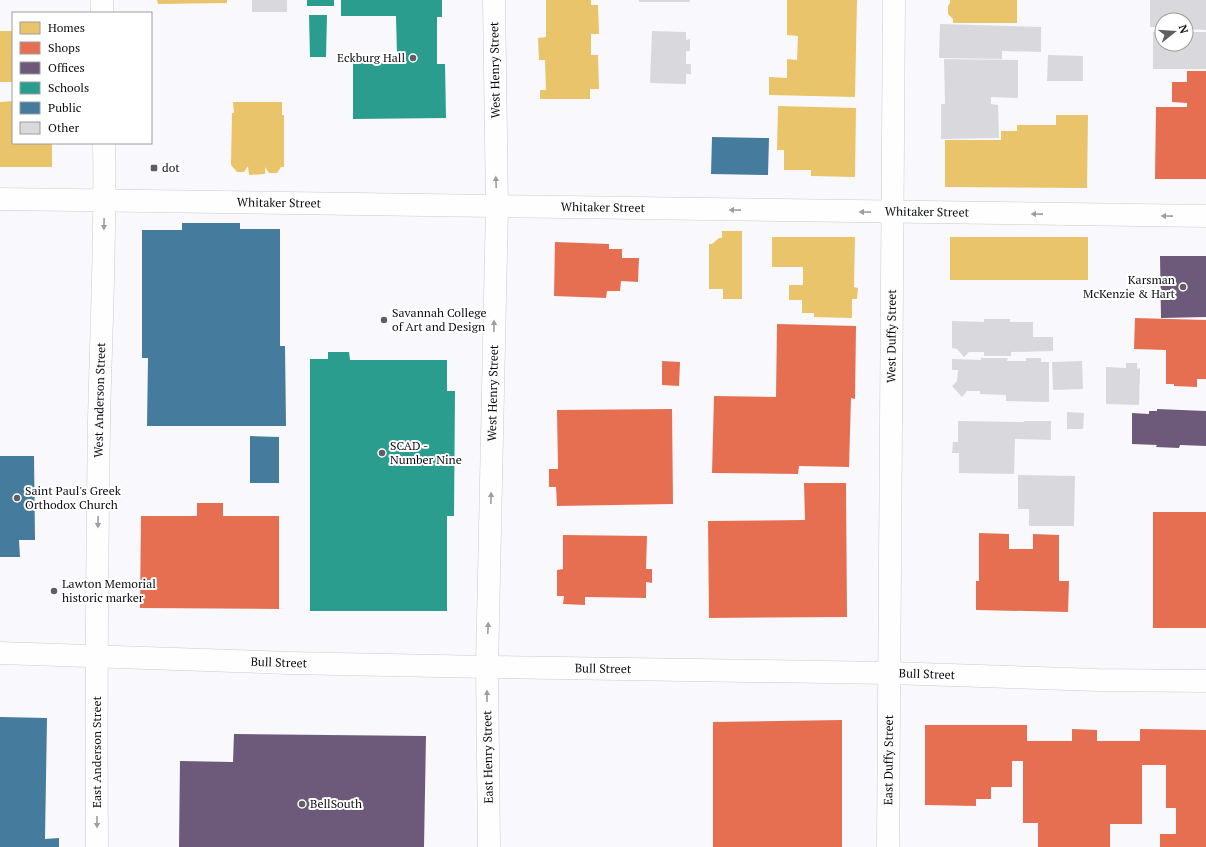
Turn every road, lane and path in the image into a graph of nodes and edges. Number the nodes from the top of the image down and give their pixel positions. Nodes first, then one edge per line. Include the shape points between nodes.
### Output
1 (102, 0) edge
2 (494, 0) edge
3 (894, 0) edge
4 (102, 12) edge
5 (104, 144) edge
6 (0, 199) edge
7 (105, 200) junction
8 (497, 206) junction
9 (893, 212) junction
10 (1206, 216) edge
11 (0, 653) edge
12 (97, 657) junction
13 (487, 667) junction
14 (890, 673) junction
15 (1206, 681) edge
16 (97, 847) edge
17 (489, 847) edge
18 (888, 847) edge

1 - 4 main road
8 -> 2 main road, West Henry Street
3 - 9 main road, West Duffy Street
5 - 7 main road, West Anderson Street
6 - 7 main road, Whitaker Street
7 - 8 main road, Whitaker Street
7 -> 12 main road, West Anderson Street via 99,422
9 -> 8 main road, Whitaker Street
13 -> 8 main road, West Henry Street
10 -> 9 main road, Whitaker Street
9 - 14 main road, West Duffy Street
11 - 12 main road, Bull Street
12 - 13 main road, Bull Street
12 -> 16 main road, East Anderson Street
13 - 14 main road, Bull Street
17 -> 13 main road, East Henry Street
14 - 15 main road, Bull Street
14 - 18 main road, East Duffy Street

